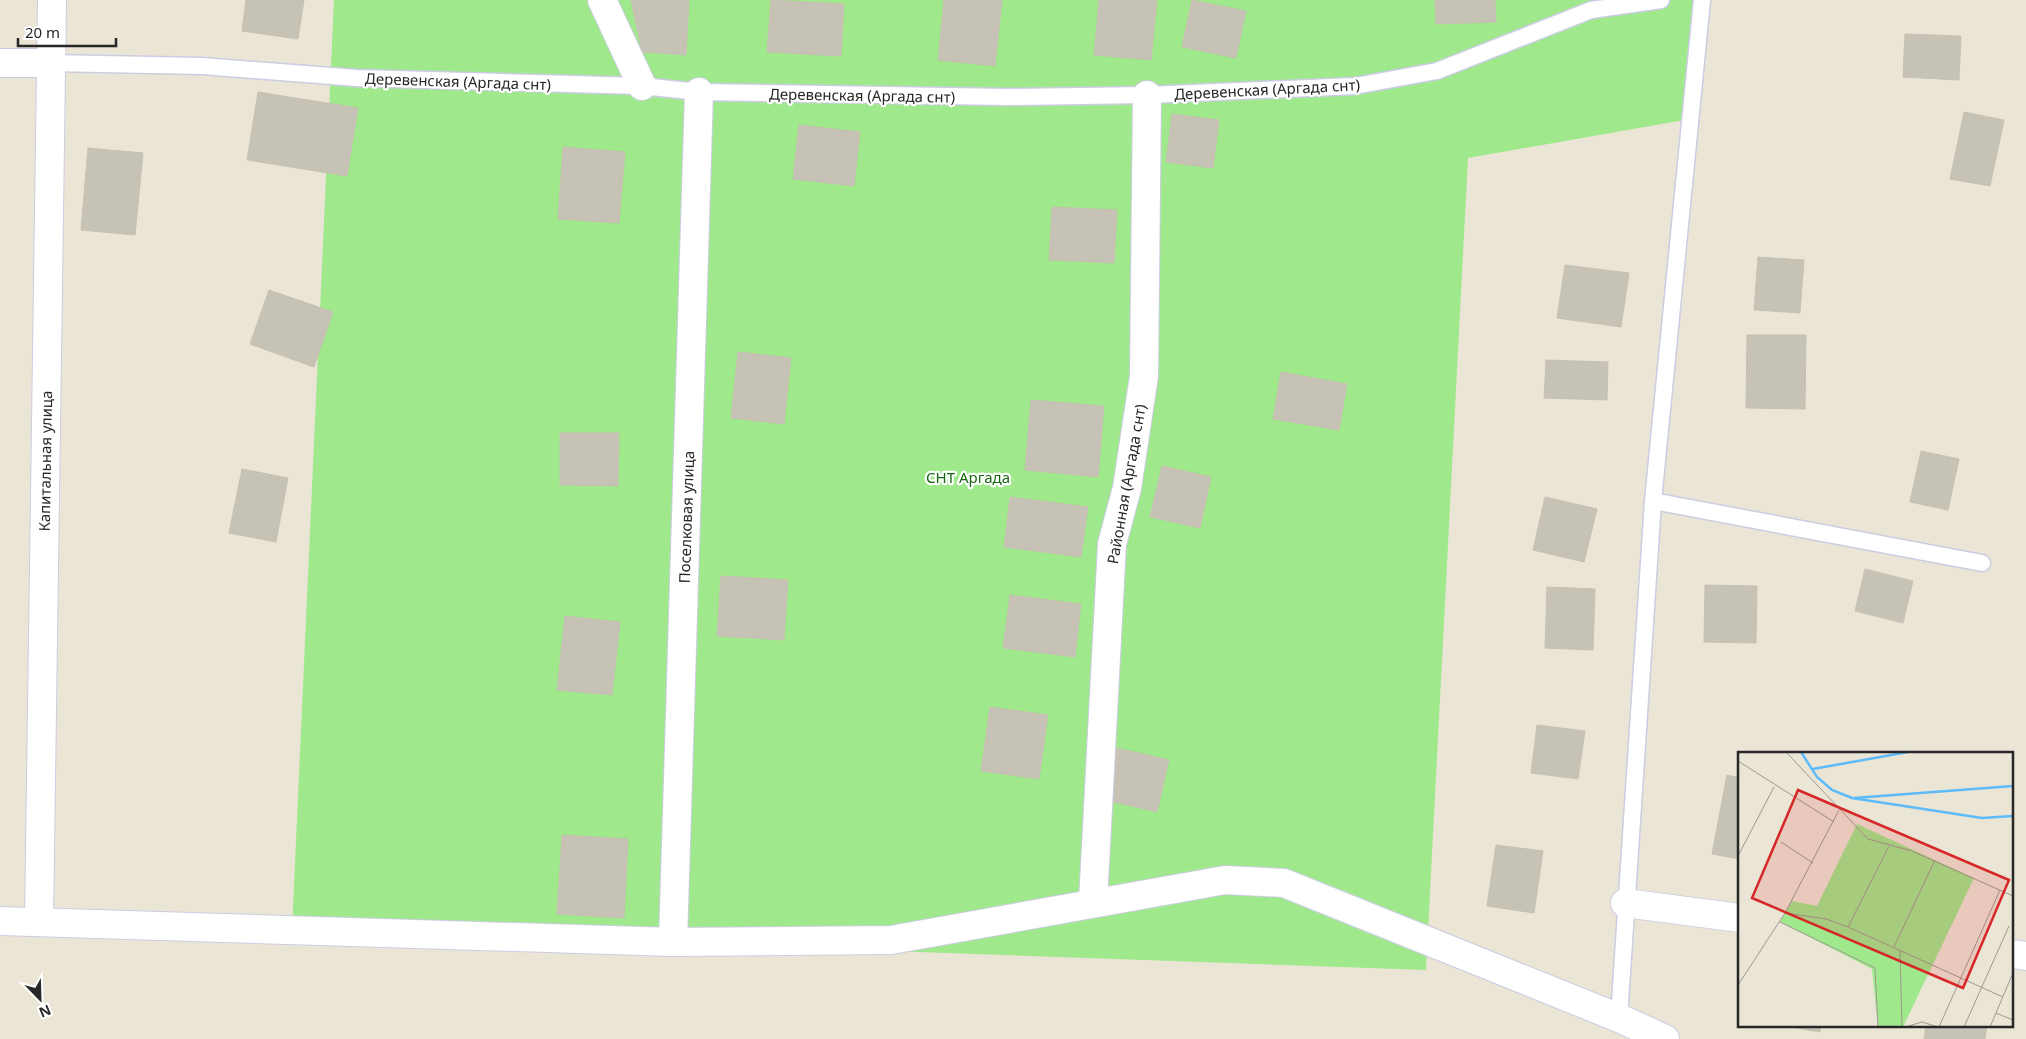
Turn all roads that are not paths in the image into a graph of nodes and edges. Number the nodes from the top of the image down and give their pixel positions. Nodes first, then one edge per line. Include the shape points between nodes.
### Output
1 (52, 0) edge
2 (602, 0) edge
3 (1661, 0) edge
4 (1702, 0) edge
5 (0, 63) edge
6 (51, 63) junction
7 (642, 86) junction
8 (699, 92) junction
9 (1147, 95) junction
10 (1653, 501) junction
11 (1982, 563) dead end
12 (1093, 902) junction
13 (1625, 902) junction
14 (1738, 918) edge
15 (0, 920) edge
16 (39, 922) junction
17 (673, 942) junction
18 (1619, 1018) junction
19 (1665, 1039) edge

1 - 6 street, Капитальная улица
2 - 7 street
3 - 9 lane, Деревенская (Аргада снт) via 1591,10 1437,71 1364,85
4 - 10 lane
5 - 6 street
6 - 7 lane, Деревенская (Аргада снт) via 202,66 357,78
6 - 16 street, Капитальная улица
7 - 8 lane, Деревенская (Аргада снт)
8 - 9 lane, Деревенская (Аргада снт) via 1008,97
8 - 17 street, Поселковая улица
9 - 12 street, Районная (Аргада снт) via 1144,376 1127,488 1112,544
10 - 11 lane
10 - 13 lane
12 - 17 street via 891,940
12 - 18 street via 1225,880 1284,883
13 - 14 street
13 - 18 lane
15 - 16 street
16 - 17 street
18 - 19 street

